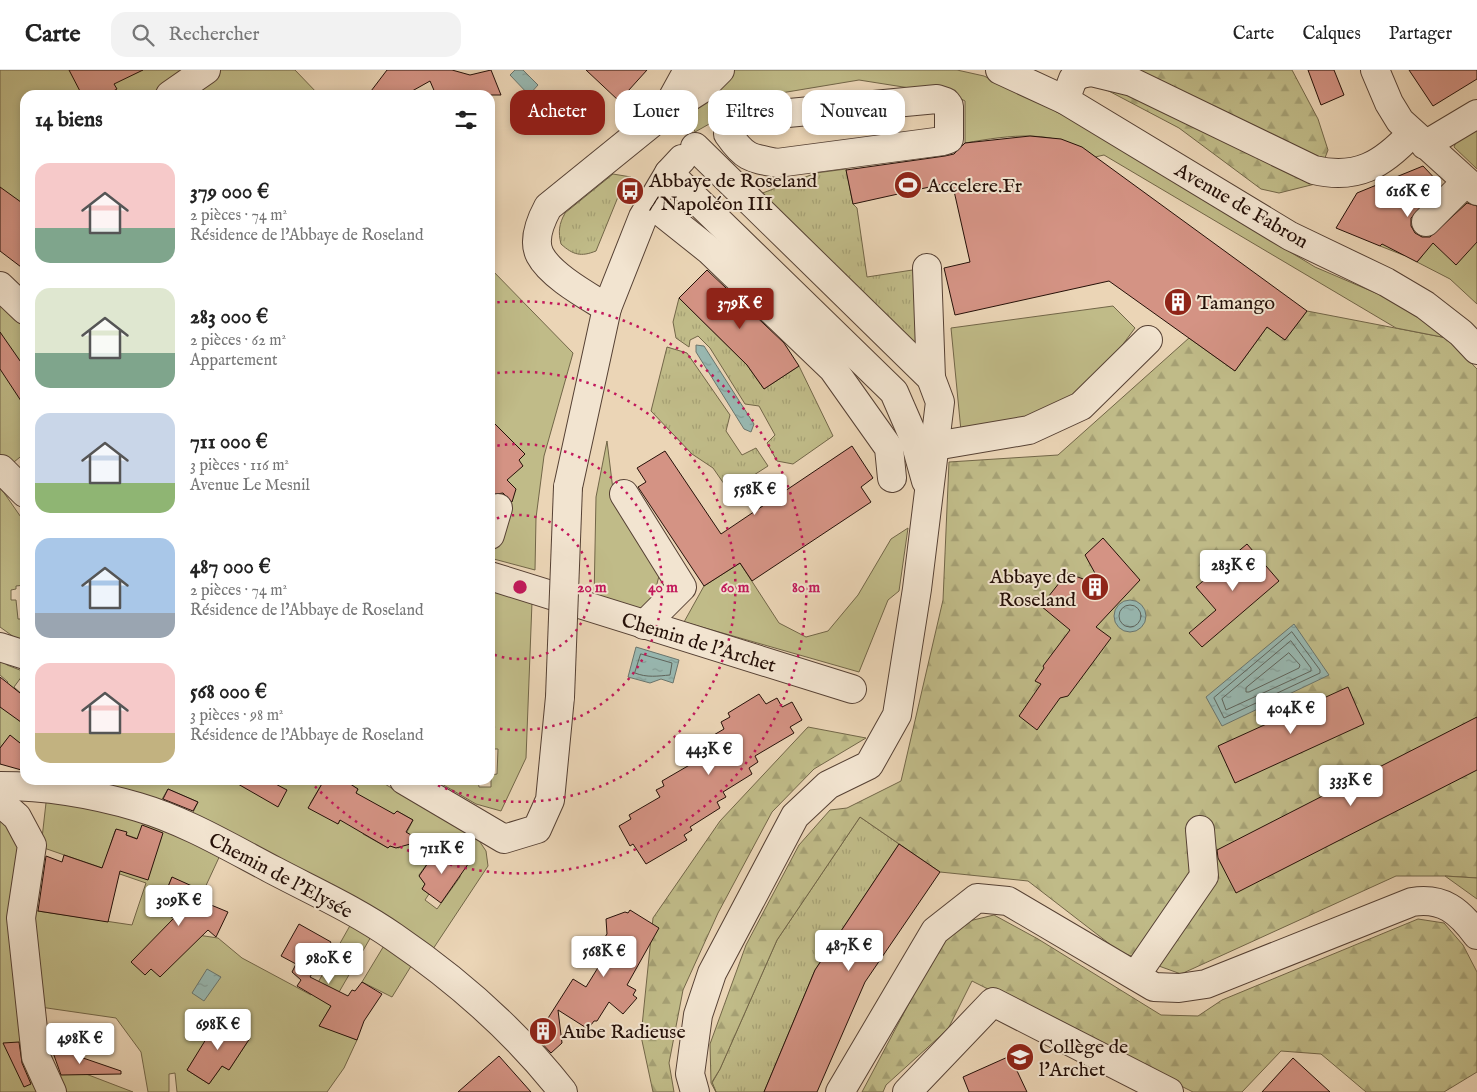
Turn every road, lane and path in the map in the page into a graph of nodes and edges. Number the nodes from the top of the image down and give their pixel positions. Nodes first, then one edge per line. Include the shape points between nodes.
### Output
1 (206, 70) edge
2 (688, 70) edge
3 (720, 70) edge
4 (1000, 70) edge
5 (1375, 70) edge
6 (177, 90) edge
7 (677, 90) edge
8 (698, 91) edge
9 (1065, 100) junction
10 (1477, 114) edge
11 (728, 134) joint
12 (637, 135) edge
13 (725, 135) edge
14 (1418, 139) junction
15 (695, 147) junction
16 (669, 173) junction
17 (1472, 187) edge
18 (650, 203) junction
19 (1426, 222) dead end
20 (928, 268) dead end
21 (0, 286) edge
22 (20, 305) edge
23 (607, 308) junction
24 (1148, 340) dead end
25 (1477, 350) edge
26 (930, 378) junction
27 (935, 446) junction
28 (1, 469) edge
29 (892, 478) dead end
30 (20, 488) edge
31 (930, 492) junction
32 (624, 494) dead end
33 (498, 508) dead end
34 (495, 518) edge
35 (495, 578) edge
36 (644, 625) junction
37 (0, 647) edge
38 (20, 653) edge
39 (852, 688) dead end
40 (412, 785) edge
41 (0, 786) edge
42 (0, 802) edge
43 (1200, 830) dead end
44 (1477, 935) edge
45 (1136, 975) junction
46 (52, 1092) edge
47 (563, 1092) edge
48 (695, 1092) edge
49 (840, 1092) edge
50 (907, 1092) edge
51 (1170, 1092) edge

1 - 6 street
2 - 7 street
3 - 8 street
4 - 9 street, Avenue de Fabron
5 - 14 street via 1400,122
9 - 14 street via 1073,80 1080,74 1091,72 1132,82 1314,170 1328,173 1361,171
9 - 25 street, Avenue de Fabron via 1290,236 1386,282 1425,305
10 - 14 street
11 - 11 street via 741,152 777,163 943,141 950,139 951,133 949,106 938,99 735,118
12 - 23 street via 548,207 538,226 539,254 552,270
13 - 15 street
14 - 17 street
15 - 16 street
15 - 26 street
16 - 18 street
16 - 31 street via 894,392 914,438
17 - 19 street
18 - 23 street
18 - 29 street via 708,250 833,368 889,448
20 - 26 street
21 - 22 street
23 - 40 street, bridge via 568,487 560,697 550,800 537,829 504,839
24 - 27 street via 1081,406 1029,430
26 - 27 street via 940,402
27 - 31 street
28 - 30 street
31 - 48 street via 918,589 896,715 869,765 828,785 795,816 712,973 698,1015 690,1074
32 - 36 street via 682,587
33 - 34 street
35 - 36 street, Chemin de l'Archet
36 - 39 street, Chemin de l'Archet
37 - 38 street
41 - 47 street, Chemin de l'Elysée via 39,786 138,807 204,834 338,904 393,936 440,970 536,1056
42 - 46 street via 17,817 32,844 21,918 36,1056
43 - 45 street via 1204,876
44 - 45 street via 1466,921 1445,905 1429,899 1381,912 1206,984 1154,987
45 - 49 street via 1008,901 977,898 935,931
50 - 51 street via 993,1002

